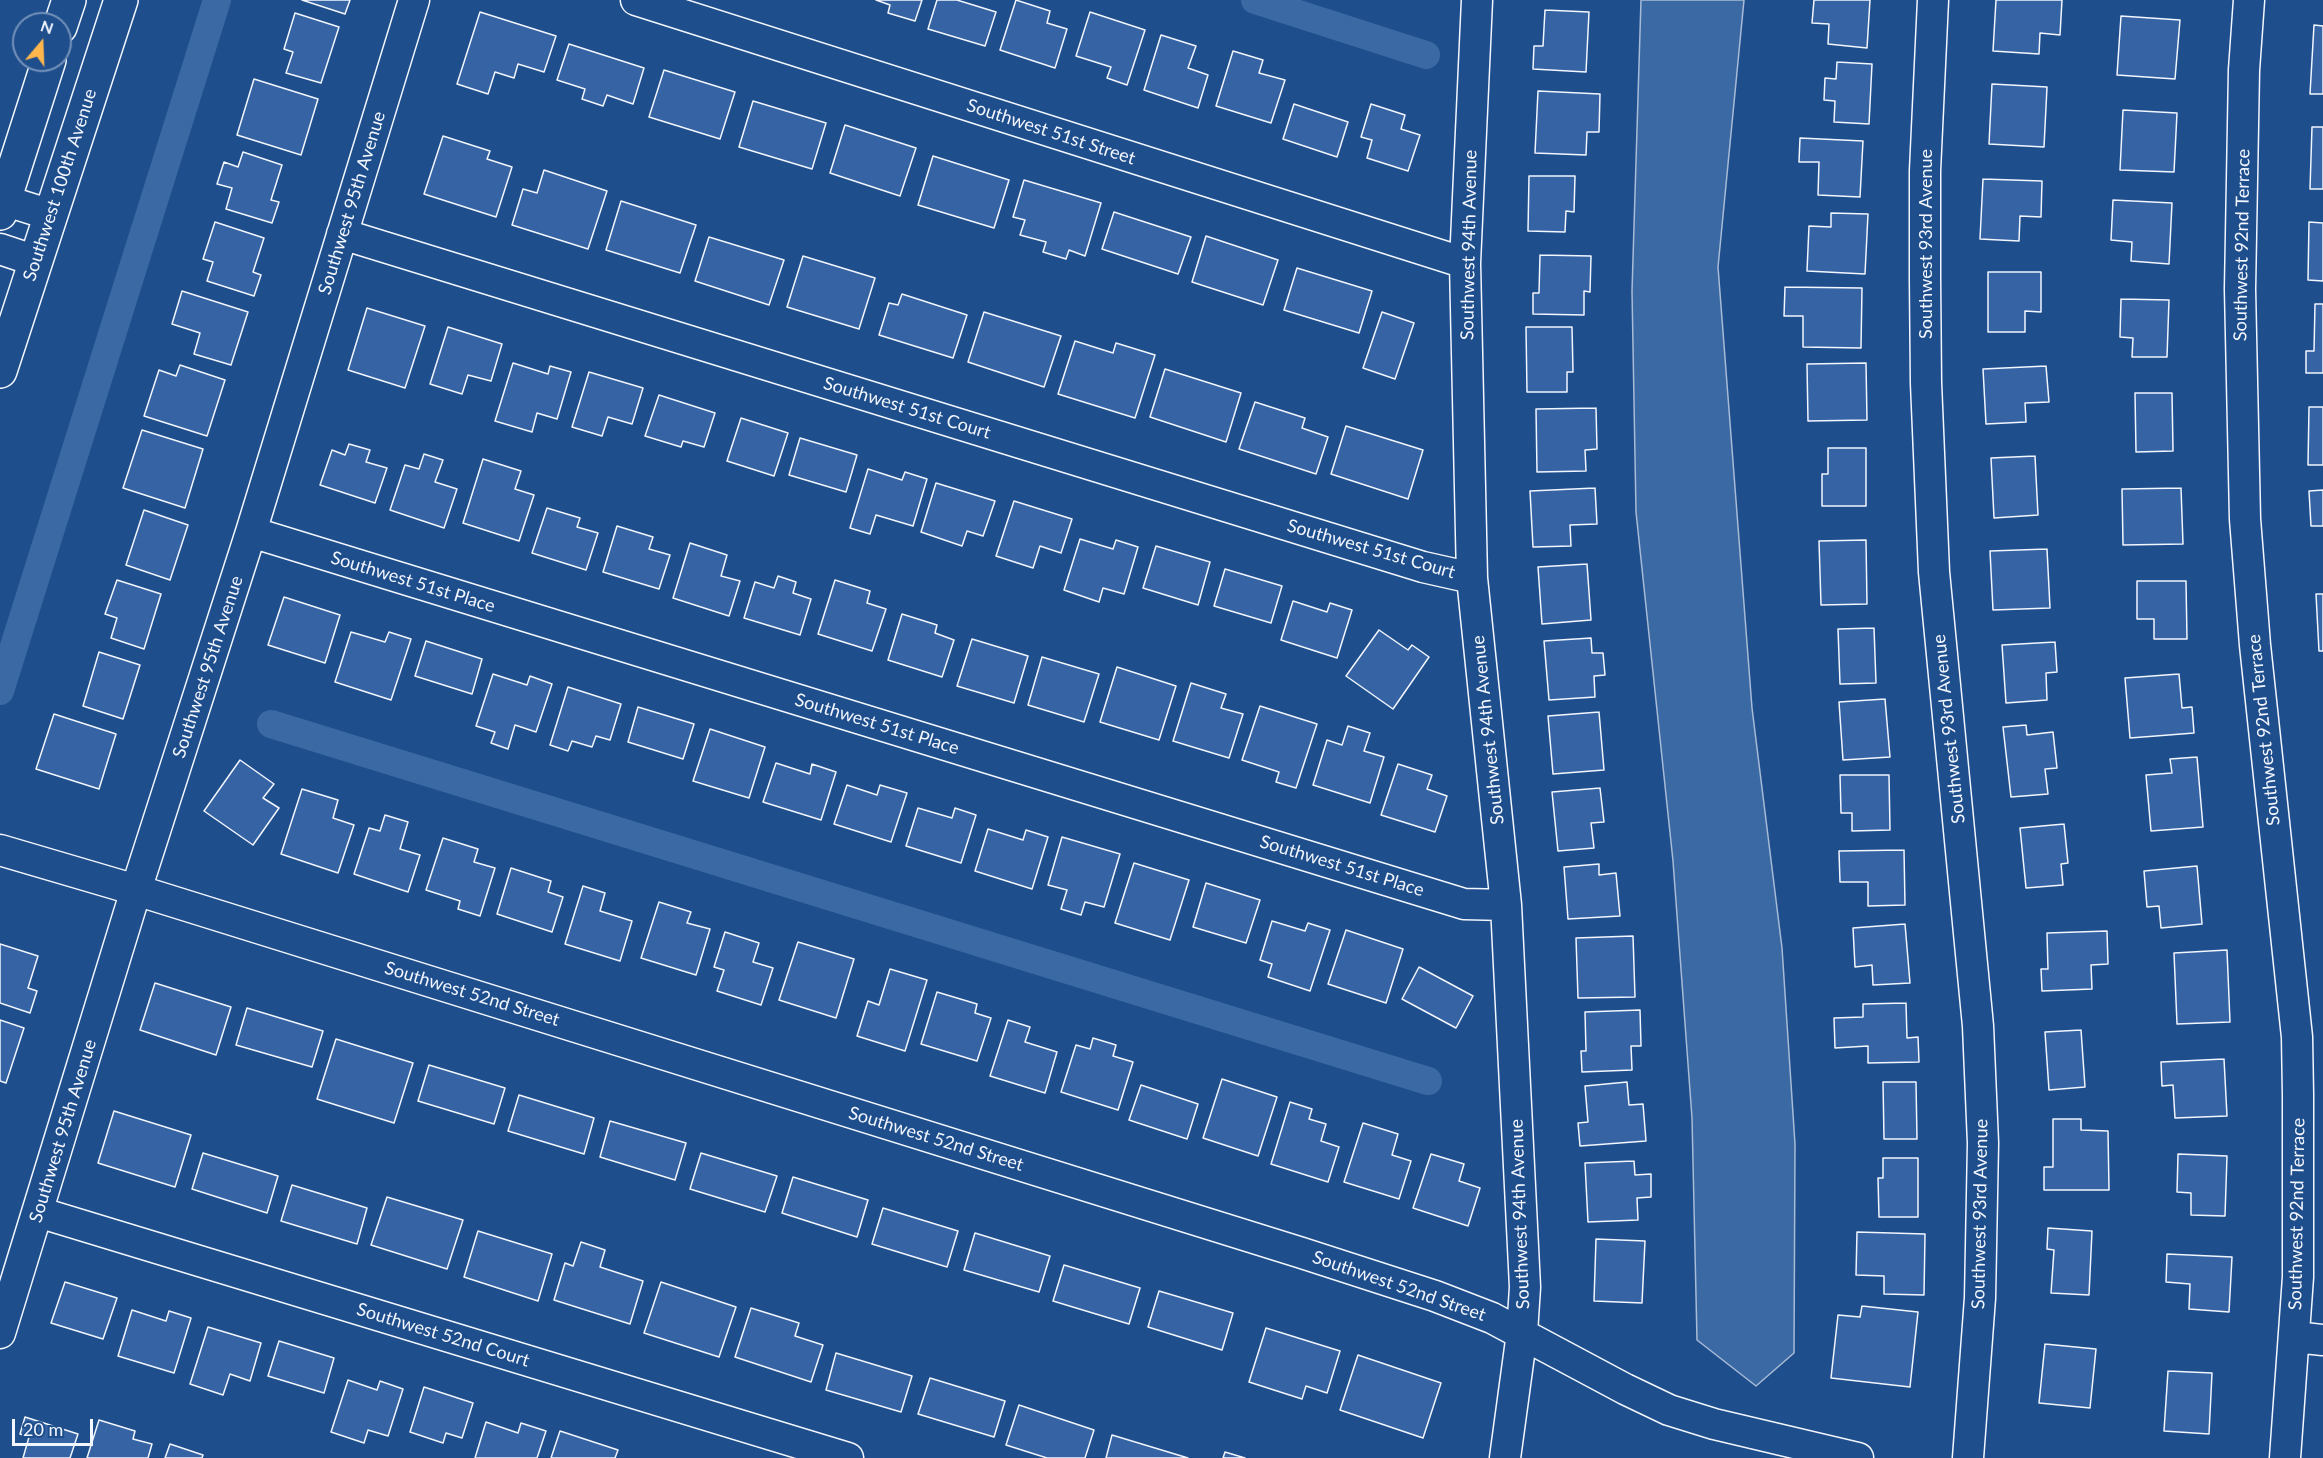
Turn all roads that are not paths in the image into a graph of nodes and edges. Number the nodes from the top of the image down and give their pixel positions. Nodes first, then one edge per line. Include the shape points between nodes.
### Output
1 (120, 0) edge
2 (414, 0) edge
3 (636, 0) edge
4 (1477, 0) edge
5 (1933, 0) edge
6 (2249, 0) edge
7 (45, 72) edge
8 (1, 204) edge
9 (51, 215) junction
10 (342, 234) junction
11 (0, 249) edge
12 (36, 261) junction
13 (1465, 263) junction
14 (0, 371) edge
15 (251, 532) junction
16 (1472, 578) junction
17 (0, 850) edge
18 (135, 890) junction
19 (1506, 905) junction
20 (2311, 1094) edge
21 (38, 1212) junction
22 (0, 1333) edge
23 (1522, 1333) junction
24 (2309, 1339) edge
25 (848, 1458) edge
26 (1505, 1458) edge
27 (1858, 1458) edge
28 (1968, 1458) edge
29 (2285, 1458) edge

1 - 9 main road, Southwest 100th Avenue
2 - 10 street, Southwest 95th Avenue
3 - 13 street, Southwest 51st Street
4 - 13 street, Southwest 94th Avenue
5 - 28 street, Southwest 93rd Avenue via 1925,255 1932,526 1943,679 1978,1026 1983,1143 1980,1298
6 - 20 street, Southwest 92nd Terrace via 2240,289 2245,519 2297,1037
7 - 8 main road
8 - 9 street
9 - 12 main road, Southwest 100th Avenue
10 - 15 street, Southwest 95th Avenue
10 - 16 street, Southwest 51st Court via 1412,564
11 - 12 street
12 - 14 main road, Southwest 100th Avenue
13 - 16 street, Southwest 94th Avenue
15 - 18 street, Southwest 95th Avenue
15 - 19 street, Southwest 51st Place via 1464,904
16 - 19 street, Southwest 94th Avenue
17 - 18 street, Southwest 52nd Street
18 - 21 street, Southwest 95th Avenue
18 - 23 street, Southwest 52nd Street via 1302,1253 1435,1296
19 - 23 street, Southwest 94th Avenue via 1525,1287
20 - 24 street, Southwest 92nd Terrace via 2299,1195
21 - 22 street, Southwest 95th Avenue
21 - 25 street, Southwest 52nd Court
23 - 26 street, Southwest 94th Avenue
23 - 27 street, Southwest 52nd Street via 1670,1410
24 - 29 street, Southwest 92nd Terrace

